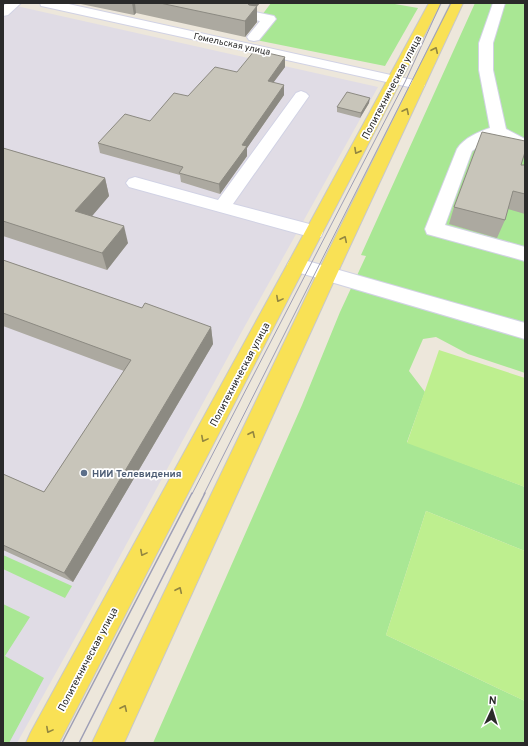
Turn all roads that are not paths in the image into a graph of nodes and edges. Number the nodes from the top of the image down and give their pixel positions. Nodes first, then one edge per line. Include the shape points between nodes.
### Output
1 (15, 3) edge
2 (46, 3) edge
3 (266, 3) edge
4 (434, 3) edge
5 (457, 3) edge
6 (498, 3) edge
7 (3, 12) edge
8 (254, 37) dead end
9 (396, 80) junction
10 (418, 85) junction
11 (302, 96) dead end
12 (499, 131) junction
13 (525, 147) edge
14 (135, 183) dead end
15 (222, 207) junction
16 (314, 232) junction
17 (525, 254) edge
18 (297, 265) junction
19 (327, 274) junction
20 (525, 331) edge
21 (42, 743) edge
22 (108, 743) edge

1 - 7 street
2 - 9 street, Гомельская улица
3 - 8 street via 255,16 268,19
4 - 9 main road, Политехническая улица
10 -> 5 main road
6 - 12 street via 486,43 486,70
9 - 10 street, Гомельская улица
9 -> 16 main road, Политехническая улица
19 -> 10 main road
11 - 15 street
12 - 13 street
12 - 17 street via 482,136 465,150 434,229
14 - 15 street
15 - 16 street
16 - 18 main road, Политехническая улица
18 - 19 street
18 -> 21 main road, Политехническая улица
19 - 20 street
22 -> 19 main road

